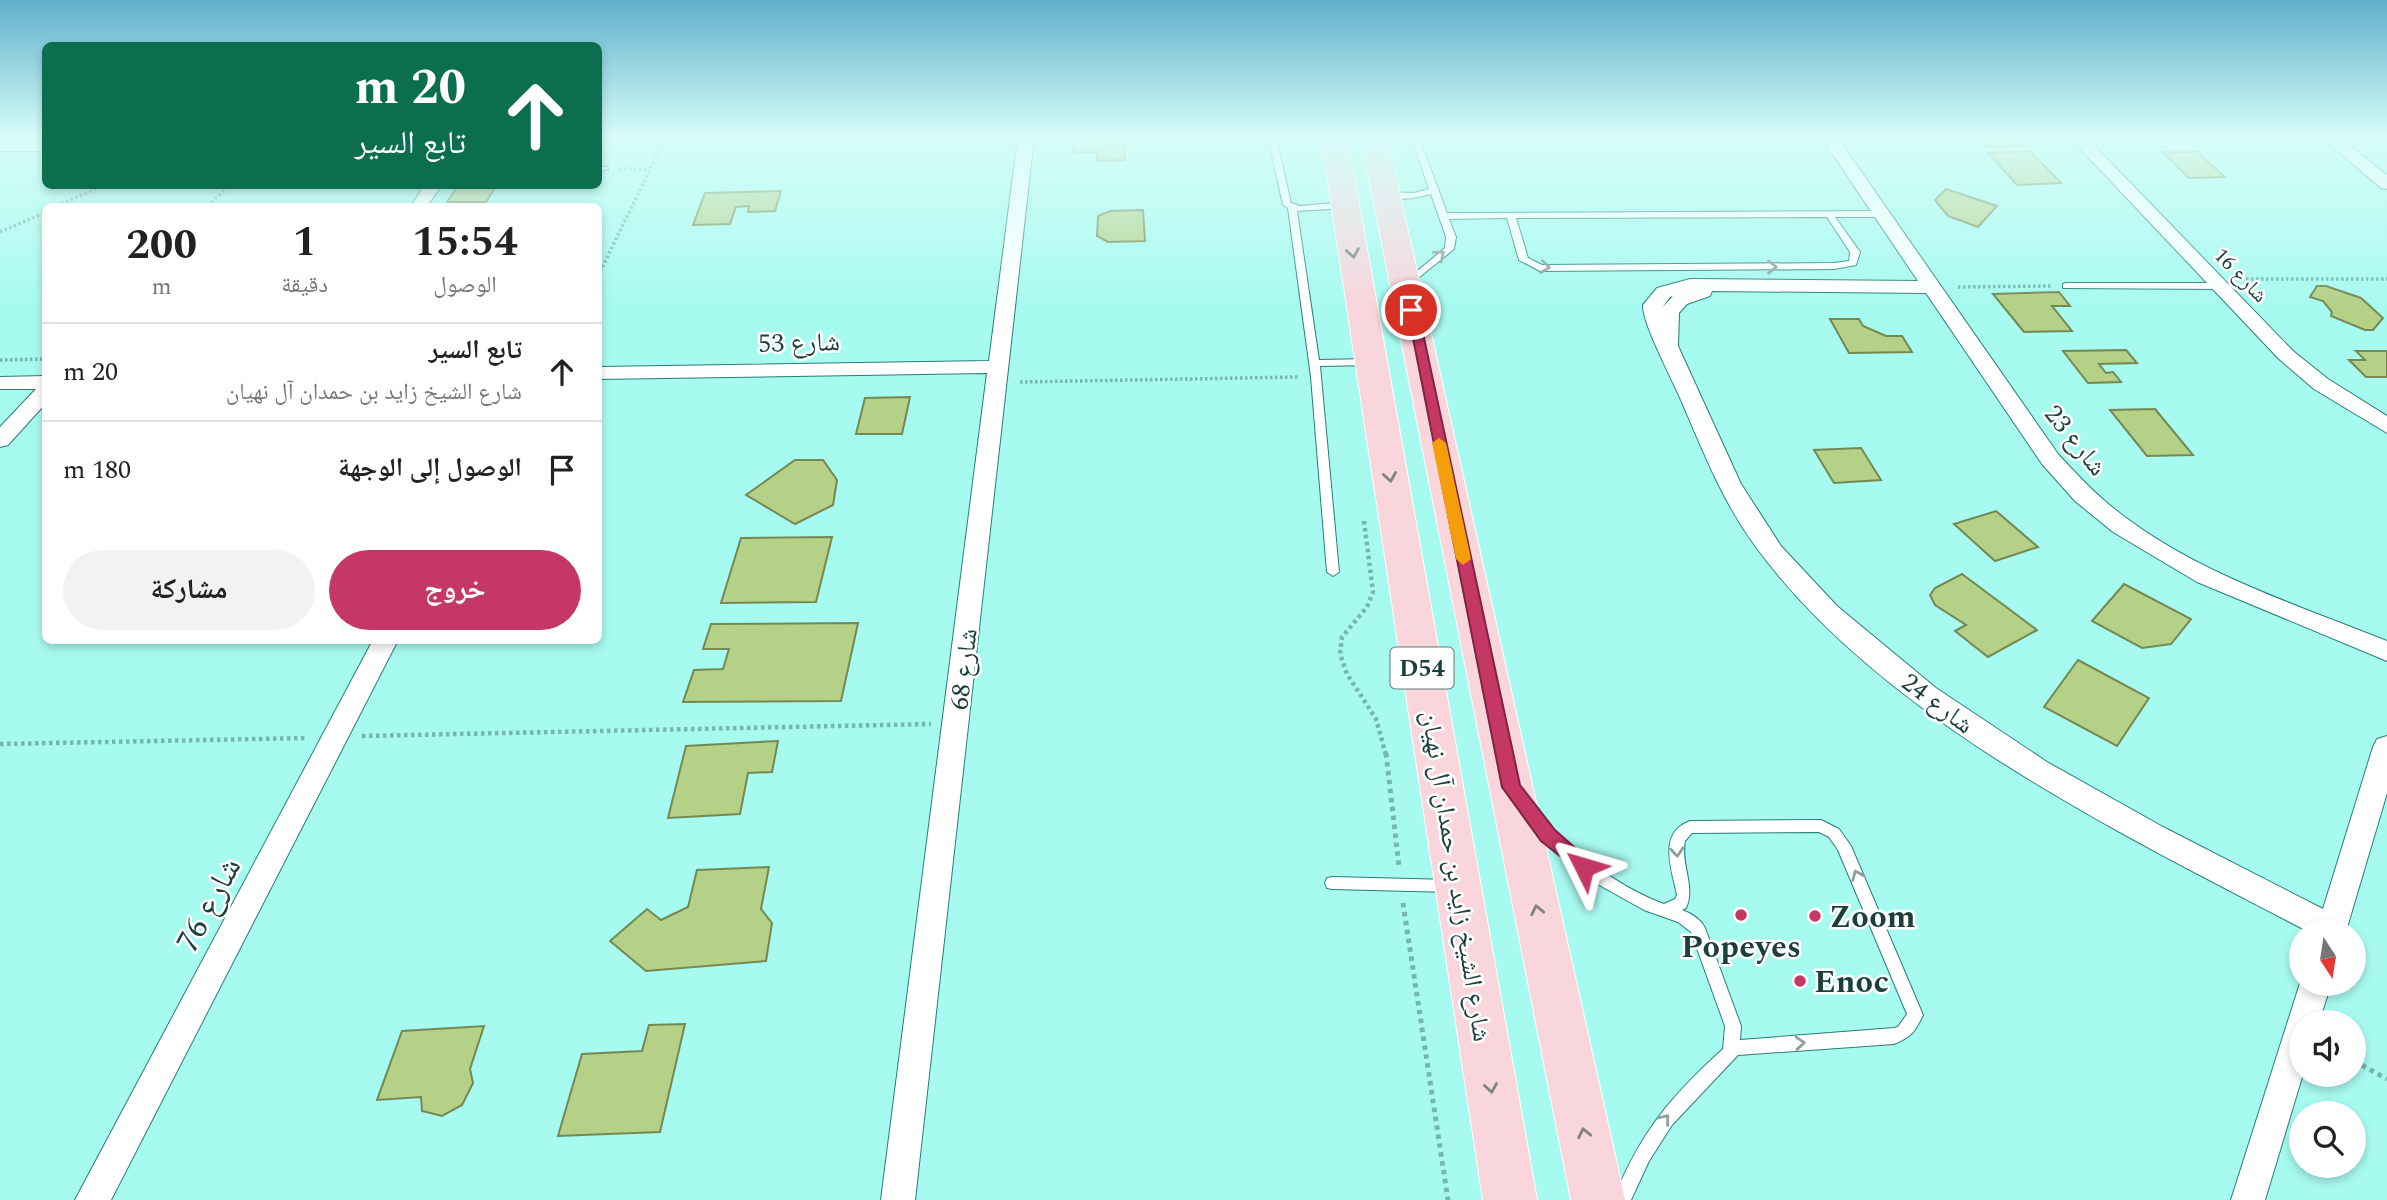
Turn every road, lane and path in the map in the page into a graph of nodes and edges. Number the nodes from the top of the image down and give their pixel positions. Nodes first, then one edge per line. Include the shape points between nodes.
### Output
1 (86, 193) edge
2 (638, 193) edge
3 (1020, 193) edge
4 (1282, 193) edge
5 (1343, 193) edge
6 (1426, 193) edge
7 (1433, 193) edge
8 (1868, 193) edge
9 (2131, 193) edge
10 (1387, 195) joint
11 (64, 203) edge
12 (1345, 205) junction
13 (1292, 207) junction
14 (42, 214) edge
15 (1829, 214) junction
16 (1882, 214) junction
17 (1442, 216) junction
18 (1511, 217) junction
19 (0, 232) edge
20 (602, 268) edge
21 (2387, 279) edge
22 (2217, 283) junction
23 (1406, 285) junction
24 (2066, 286) joint
25 (1933, 288) junction
26 (42, 359) edge
27 (0, 360) edge
28 (1371, 362) junction
29 (1314, 363) junction
30 (602, 373) edge
31 (999, 374) junction
32 (1316, 377) junction
33 (42, 382) edge
34 (0, 383) edge
35 (42, 394) edge
36 (2387, 426) edge
37 (0, 440) edge
38 (1362, 510) dead end
39 (1333, 572) dead end
40 (384, 644) edge
41 (2387, 651) edge
42 (956, 723) junction
43 (335, 737) junction
44 (0, 744) edge
45 (2387, 747) edge
46 (1511, 787) junction
47 (1332, 883) dead end
48 (1401, 885) junction
49 (1458, 886) junction
50 (1663, 911) junction
51 (2310, 919) edge
52 (2334, 919) edge
53 (1732, 1048) junction
54 (2289, 1067) edge
55 (2366, 1068) edge
56 (2387, 1079) edge
57 (92, 1200) edge
58 (898, 1200) edge
59 (1448, 1200) edge
60 (1510, 1200) edge
61 (1598, 1200) edge
62 (1622, 1200) edge
63 (2248, 1200) edge

1 - 11 path
2 - 20 path
3 - 31 street, شارع 68
4 - 13 lane via 1284,202
5 - 12 main road, شارع الشيخ زايد بن حمدان آل نهيان / D54
6 - 10 lane
7 - 17 lane
8 - 16 street, شارع 23
9 - 22 street, شارع 16
10 - 23 main road, D54
12 - 13 lane
12 -> 28 main road, شارع الشيخ زايد بن حمدان آل نهيان / D54
13 - 29 lane
14 - 19 path
15 - 16 lane
15 - 18 lane
18 -> 15 lane via 1524,260 1540,268 1845,266 1856,258 1855,252
16 - 25 street, شارع 23
17 - 18 lane
23 -> 17 lane via 1449,250 1451,237
21 - 22 path
22 - 24 lane
22 - 36 street, شارع 16 via 2303,370
23 - 46 main road, D54
24 - 25 path
25 - 41 street, شارع 23 via 2050,459 2102,512 2200,572
25 - 51 street, شارع 24 via 1744,287 1688,296 1674,305 1667,319 1668,347 1746,514 1784,567 1846,630 1936,703 2056,784
26 - 27 path
28 - 29 lane
28 -> 49 main road, شارع الشيخ زايد بن حمدان آل نهيان / D54
29 - 32 lane
30 - 31 street, شارع 53
31 - 32 path
31 - 42 street, شارع 68
32 - 39 lane
33 - 34 street
35 - 37 street
38 - 48 path via 1373,589 1363,612 1345,631 1340,654 1383,739
40 - 43 street, شارع 76
42 - 43 path
42 - 58 street, شارع 68
43 - 44 path
43 - 57 street, شارع 76
45 - 52 street
46 - 50 lane via 1570,857 1625,894
61 -> 46 main road, D54
47 - 48 lane
48 - 49 lane
48 - 59 path
49 -> 60 main road, شارع الشيخ زايد بن حمدان آل نهيان / D54
50 - 53 lane via 1691,922 1702,936 1733,1026
53 -> 50 lane via 1894,1036 1911,1024 1915,1015 1844,846 1821,826 1690,827 1682,830 1675,845 1684,895 1676,907
62 -> 53 lane via 1654,1132
54 - 63 street
55 - 56 path

